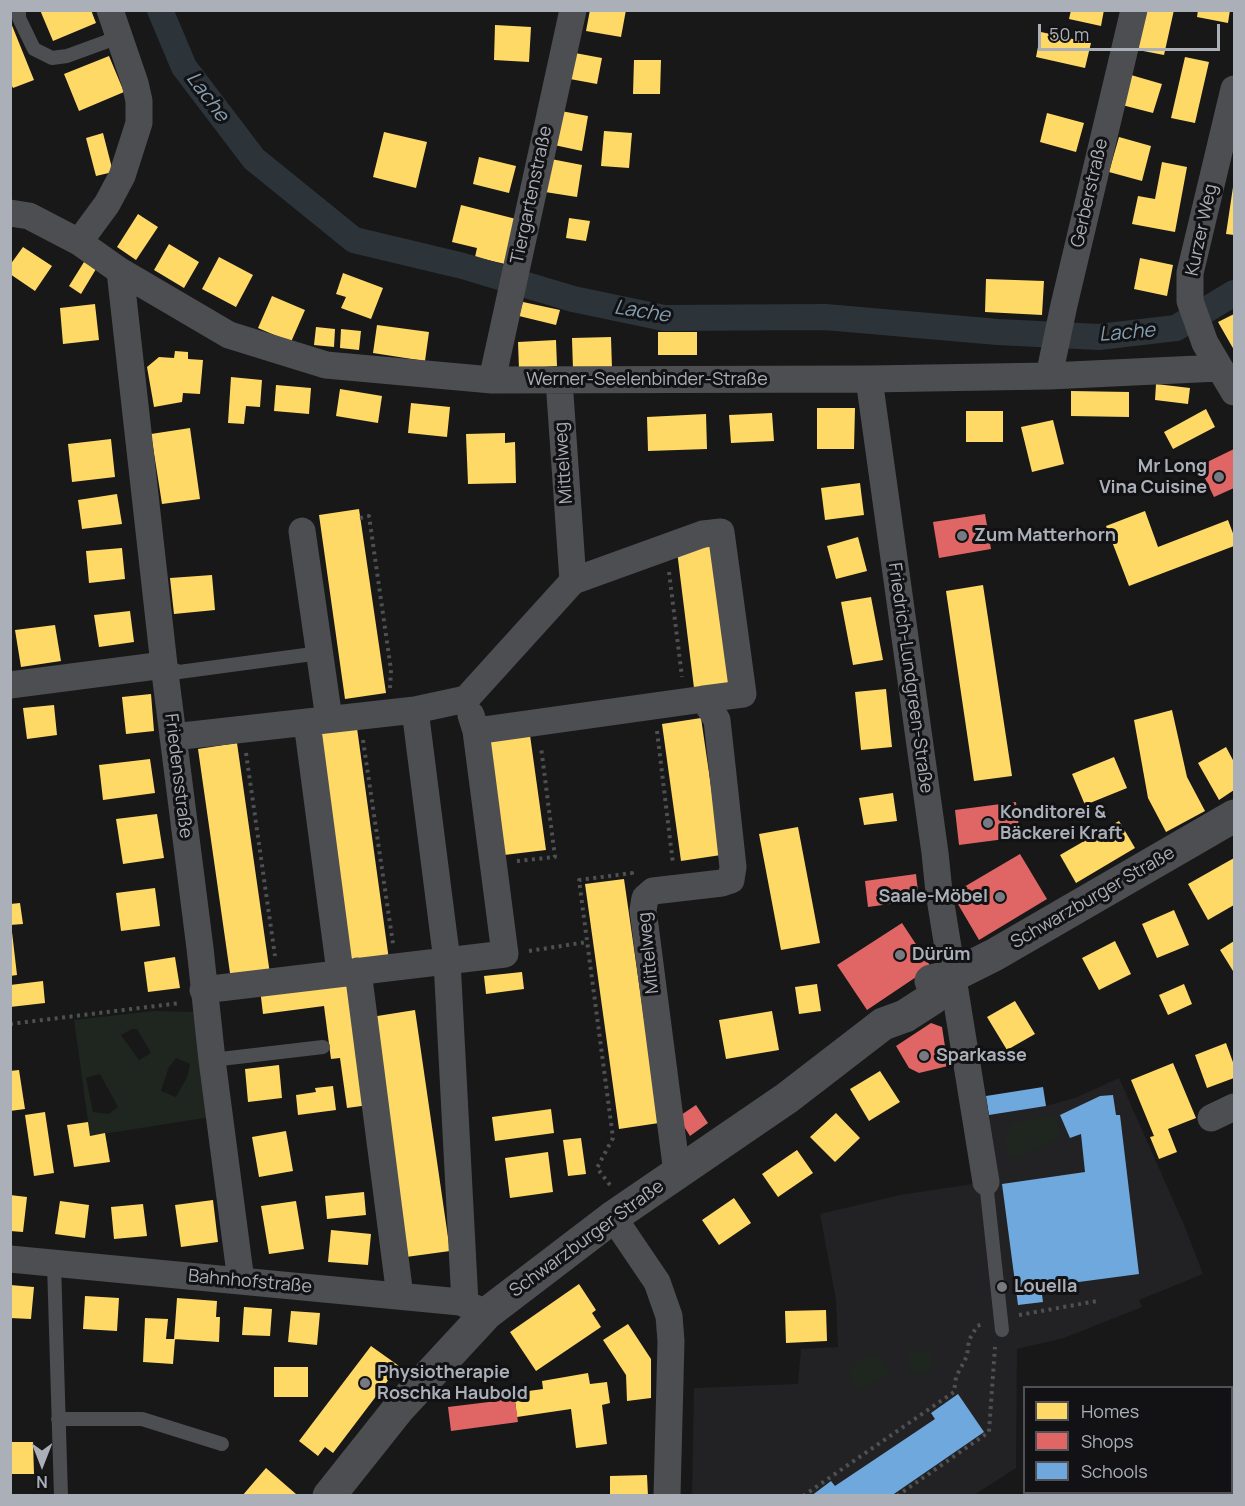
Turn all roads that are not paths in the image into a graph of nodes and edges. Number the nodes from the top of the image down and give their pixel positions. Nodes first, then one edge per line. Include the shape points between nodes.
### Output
1 (19, 10) edge
2 (110, 10) edge
3 (573, 10) edge
4 (1134, 10) edge
5 (119, 37) junction
6 (1234, 88) edge
7 (10, 213) edge
8 (78, 242) junction
9 (120, 271) junction
10 (1051, 366) junction
11 (1219, 368) junction
12 (869, 379) junction
13 (492, 380) junction
14 (558, 380) junction
15 (1234, 392) edge
16 (302, 531) dead end
17 (573, 581) junction
18 (320, 653) junction
19 (164, 665) junction
20 (10, 685) edge
21 (466, 699) junction
22 (695, 700) junction
23 (415, 710) junction
24 (318, 720) junction
25 (476, 731) junction
26 (173, 736) junction
27 (1234, 818) edge
28 (447, 961) junction
29 (349, 972) junction
30 (952, 976) junction
31 (204, 995) junction
32 (323, 1047) dead end
33 (212, 1060) junction
34 (677, 1173) junction
35 (986, 1182) joint
36 (620, 1212) junction
37 (10, 1259) edge
38 (54, 1264) junction
39 (241, 1281) junction
40 (400, 1296) junction
41 (475, 1309) junction
42 (1001, 1324) road end
43 (58, 1419) junction
44 (222, 1444) dead end
45 (61, 1496) edge
46 (329, 1496) edge
47 (668, 1496) edge

1 - 5 lane via 34,49 52,58
2 - 5 street
3 - 13 street, Tiergartenstraße
4 - 10 street, Gerberstraße
5 - 8 street via 135,83 139,123 122,176 107,204
6 - 11 street, Kurzer Weg via 1190,273 1190,301
7 - 8 street, Werner-Seelenbinder-Straße via 29,216
8 - 9 street, Werner-Seelenbinder-Straße
9 - 13 street, Werner-Seelenbinder-Straße via 229,335 326,365
9 - 19 street, Friedensstraße
10 - 11 street, Werner-Seelenbinder-Straße
10 - 12 street, Werner-Seelenbinder-Straße
11 - 15 street
12 - 14 street, Werner-Seelenbinder-Straße
12 - 30 street, Friedrich-Lundgreen-Straße
13 - 14 street, Werner-Seelenbinder-Straße
14 - 17 street, Mittelweg
16 - 18 street
17 - 21 street
17 - 22 street via 703,534 721,532 743,694
18 - 19 lane via 178,672
18 - 24 street
19 - 20 street
19 - 26 street, Friedensstraße
21 - 23 street
21 - 25 street
22 - 25 street
22 - 34 street, Mittelweg via 717,720 733,867 731,880 653,891 645,898 643,910
23 - 24 street
23 - 28 street
24 - 26 street
24 - 29 street
25 - 28 street via 505,954
26 - 31 street, Friedensstraße
27 - 30 street, Schwarzburger Straße
28 - 29 street
28 - 41 street
29 - 31 street via 279,980
29 - 40 street
30 - 34 street, Schwarzburger Straße via 933,998 905,1016 883,1024 787,1098
30 - 35 street, Friedrich-Lundgreen-Straße
31 - 33 street, Friedensstraße
32 - 33 lane
33 - 39 street, Friedensstraße
34 - 36 street, Schwarzburger Straße
35 - 42 lane
36 - 41 street, Schwarzburger Straße
36 - 47 street via 657,1282 669,1316
37 - 38 street, Bahnhofstraße
38 - 39 street, Bahnhofstraße
38 - 43 lane
39 - 40 street, Bahnhofstraße
40 - 41 street, Bahnhofstraße
41 - 46 street, Schwarzburger Straße
43 - 44 lane via 142,1419
43 - 45 lane

